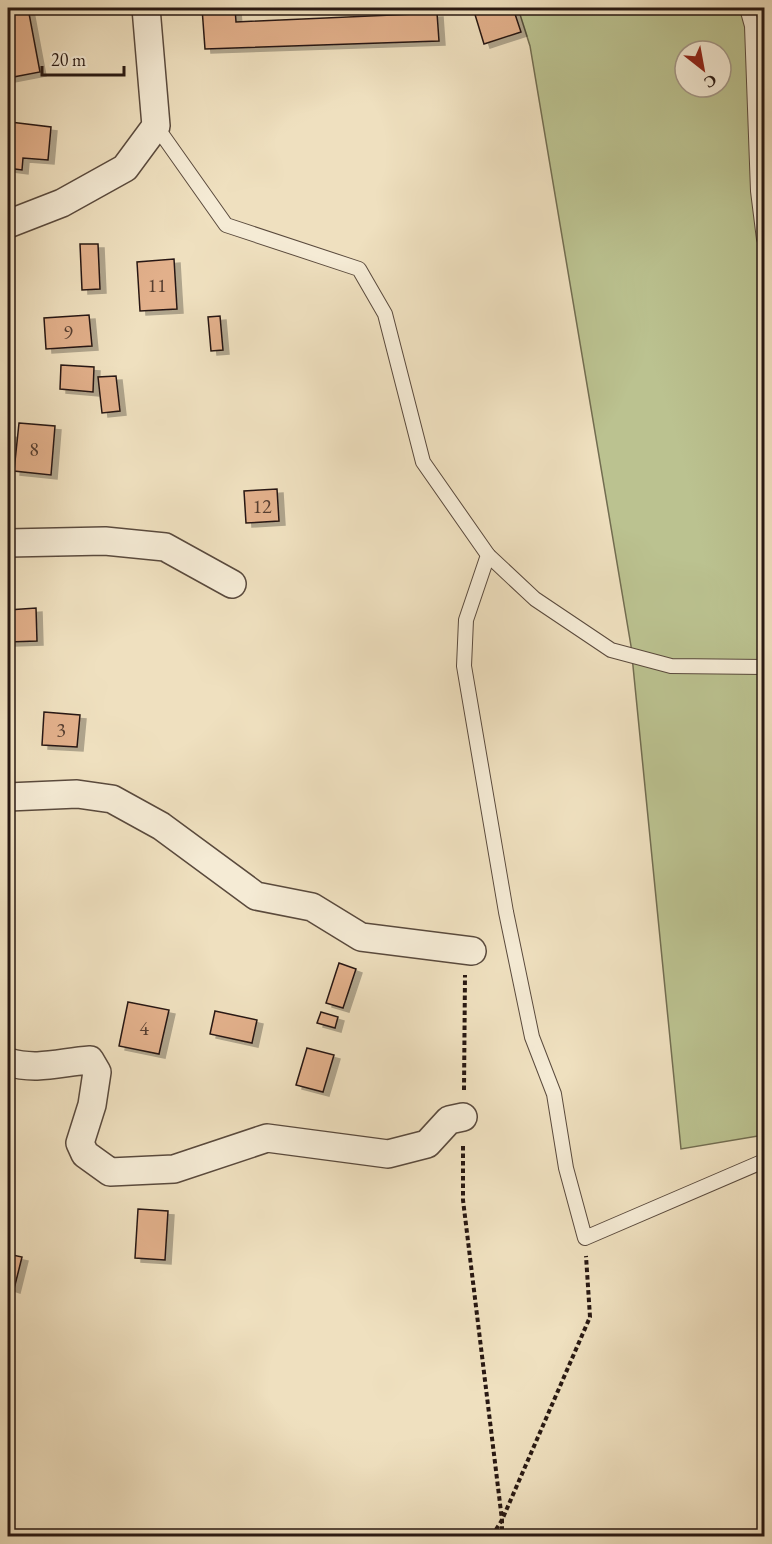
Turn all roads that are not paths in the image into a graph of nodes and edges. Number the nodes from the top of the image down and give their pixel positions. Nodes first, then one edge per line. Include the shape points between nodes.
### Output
1 (146, 8) edge
2 (747, 8) edge
3 (156, 126) junction
4 (8, 224) edge
5 (765, 239) edge
6 (8, 543) edge
7 (488, 555) junction
8 (232, 584) dead end
9 (765, 667) edge
10 (8, 797) edge
11 (472, 951) road end
12 (8, 1062) edge
13 (464, 1117) road end
14 (765, 1161) edge

1 - 3 street
2 - 5 lane via 752,26 758,191
3 - 4 street via 125,168 62,203
3 - 7 lane via 225,225 359,269 385,314 423,462
6 - 8 street via 105,541 165,547
7 - 9 lane via 535,599 611,650 671,666
7 - 14 lane via 466,620 464,666 527,1014 554,1094 566,1168 585,1238
10 - 11 street via 77,794 112,799 161,826 256,896 312,907 361,937
12 - 13 street via 45,1067 90,1060 97,1072 80,1143 85,1154 110,1172 174,1169 267,1138 388,1154 427,1144 449,1120

